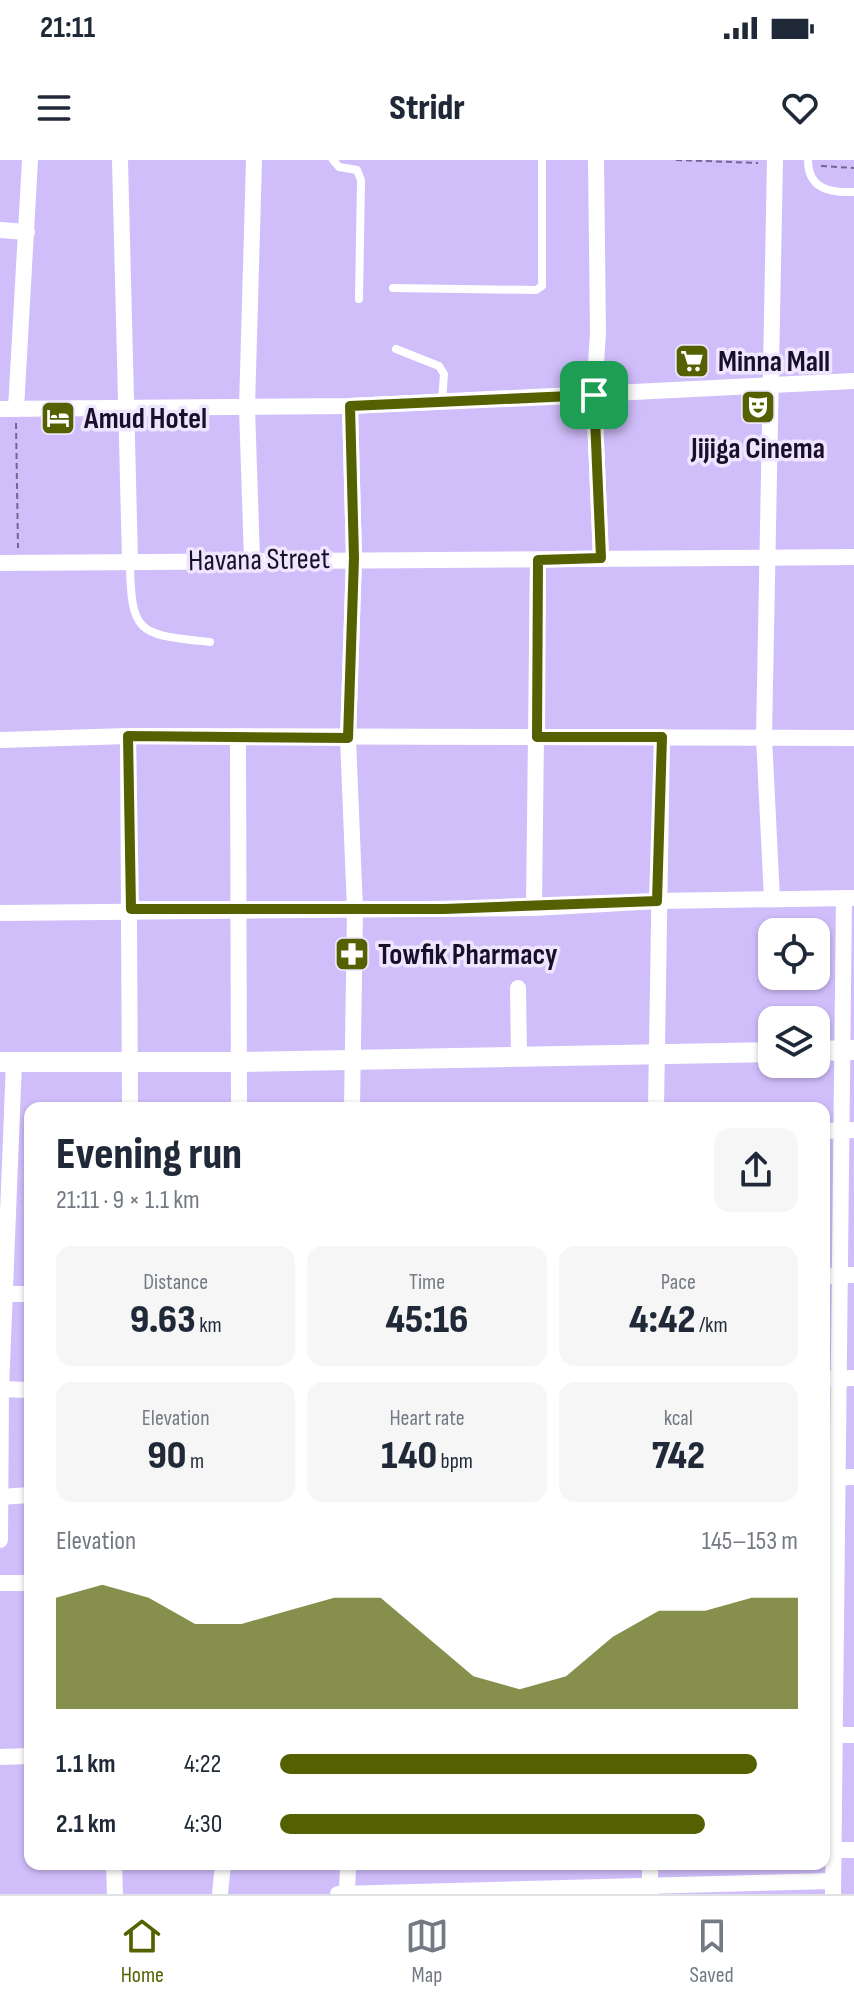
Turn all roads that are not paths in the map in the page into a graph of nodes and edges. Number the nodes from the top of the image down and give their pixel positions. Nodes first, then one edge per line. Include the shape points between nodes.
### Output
1 (30, 160) edge
2 (120, 160) edge
3 (254, 160) edge
4 (333, 160) edge
5 (542, 160) edge
6 (596, 160) edge
7 (775, 160) edge
8 (808, 160) edge
9 (854, 192) edge
10 (0, 230) edge
11 (27, 232) junction
12 (393, 288) dead end
13 (359, 299) dead end
14 (396, 349) dead end
15 (854, 381) edge
16 (768, 386) junction
17 (594, 395) junction
18 (442, 402) junction
19 (350, 406) junction
20 (247, 408) junction
21 (8, 409) edge
22 (125, 409) junction
23 (768, 557) junction
24 (854, 557) edge
25 (354, 558) junction
26 (601, 558) junction
27 (252, 559) junction
28 (130, 560) junction
29 (538, 560) junction
30 (0, 563) edge
31 (210, 642) dead end
32 (128, 736) junction
33 (238, 737) junction
34 (537, 737) junction
35 (662, 737) junction
36 (764, 737) junction
37 (348, 738) junction
38 (854, 738) edge
39 (0, 740) edge
40 (849, 898) edge
41 (772, 899) junction
42 (657, 901) junction
43 (534, 908) junction
44 (131, 909) junction
45 (238, 910) junction
46 (355, 910) junction
47 (0, 913) edge
48 (518, 988) dead end
49 (849, 1050) edge
50 (758, 1052) edge
51 (658, 1056) junction
52 (519, 1057) junction
53 (354, 1060) junction
54 (131, 1061) junction
55 (7, 1062) edge
56 (239, 1062) junction
57 (130, 1102) edge
58 (239, 1102) edge
59 (352, 1102) edge
60 (656, 1102) edge
61 (848, 1130) edge
62 (839, 1275) edge
63 (3, 1294) edge
64 (24, 1294) edge
65 (839, 1379) edge
66 (1, 1389) edge
67 (24, 1390) edge
68 (839, 1478) edge
69 (24, 1495) edge
70 (1, 1497) edge
71 (0, 1540) edge
72 (830, 1570) edge
73 (0, 1583) edge
74 (24, 1583) edge
75 (830, 1735) edge
76 (854, 1735) edge
77 (24, 1756) edge
78 (0, 1757) edge
79 (830, 1764) edge
80 (833, 1850) junction
81 (854, 1850) edge
82 (114, 1870) edge
83 (222, 1870) edge
84 (348, 1870) edge
85 (833, 1888) edge
86 (650, 1889) edge
87 (115, 1894) edge
88 (220, 1894) edge
89 (338, 1894) edge
90 (347, 1894) edge

1 - 11 street
2 - 22 street
3 - 20 street
4 - 13 lane via 339,167 357,170 361,180
5 - 12 lane via 542,286
6 - 17 street
7 - 16 street
8 - 9 lane via 809,175 819,187
10 - 11 street
11 - 21 street
14 - 18 lane via 439,366 444,374
15 - 16 street
16 - 17 street
16 - 23 street
17 - 18 street
17 - 26 street
18 - 19 street
19 - 20 street
19 - 25 street
20 - 22 street
20 - 27 street
21 - 22 street
22 - 28 street
23 - 24 street, Havana Street
23 - 26 street, Havana Street
23 - 36 street
25 - 27 street, Havana Street
25 - 29 street, Havana Street
25 - 37 street
26 - 29 street, Havana Street
27 - 28 street, Havana Street
28 - 30 street, Havana Street
28 - 31 lane via 130,608 139,625 167,637
29 - 34 street
32 - 33 street
32 - 39 street
32 - 44 street
33 - 37 street
33 - 45 street
34 - 35 street
34 - 37 street
34 - 43 street
35 - 36 street
35 - 42 street
36 - 38 street
36 - 41 street
37 - 46 street
40 - 41 street
40 - 49 street
41 - 42 street
42 - 43 street
42 - 51 street
43 - 46 street
44 - 45 street
44 - 47 street
44 - 54 street
45 - 46 street
45 - 56 street
46 - 53 street
48 - 52 street
49 - 61 street
50 - 51 street
51 - 52 street
51 - 60 street
52 - 53 street
53 - 56 street
53 - 59 street
54 - 55 street
54 - 56 street
54 - 57 street
55 - 63 street
56 - 58 street
61 - 62 street
62 - 65 street
63 - 64 street
63 - 66 street
65 - 68 street
66 - 67 street
66 - 70 street
68 - 72 street
69 - 70 street
70 - 71 street
73 - 74 street
75 - 76 street
77 - 78 street
79 - 80 street
80 - 81 street
80 - 85 street
82 - 87 street
83 - 88 street
84 - 90 street
85 - 86 street
86 - 90 street
89 - 90 street

